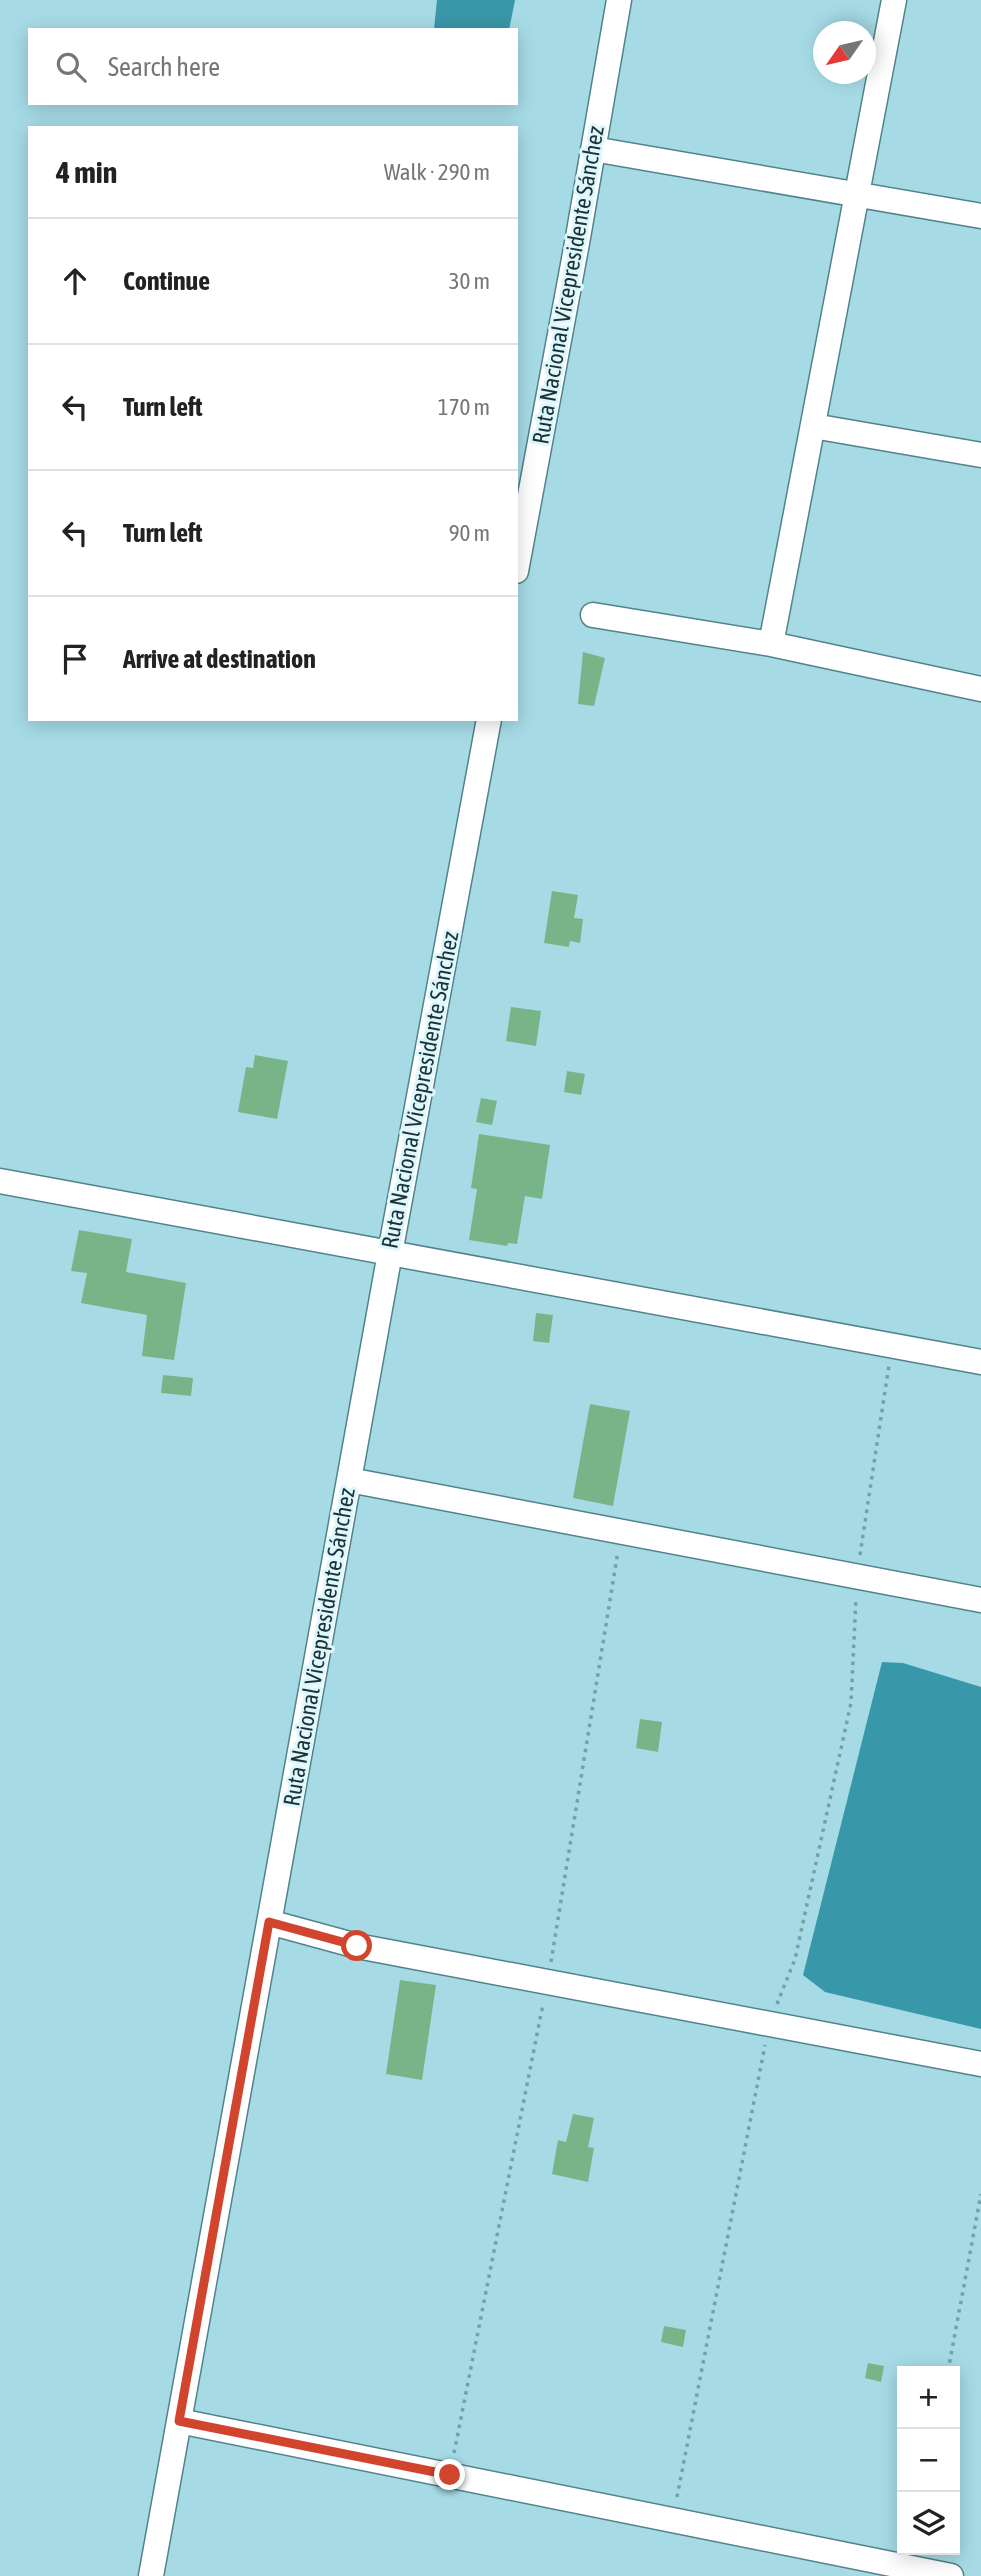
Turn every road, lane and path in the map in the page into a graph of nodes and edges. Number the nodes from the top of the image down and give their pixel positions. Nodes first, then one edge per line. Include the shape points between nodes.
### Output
1 (619, 0) edge
2 (894, 0) edge
3 (593, 149) junction
4 (857, 194) junction
5 (981, 216) edge
6 (813, 426) junction
7 (981, 455) edge
8 (518, 560) edge
9 (593, 615) dead end
10 (771, 644) junction
11 (981, 689) edge
12 (489, 721) edge
13 (0, 1181) edge
14 (390, 1253) junction
15 (892, 1345) junction
16 (981, 1362) edge
17 (349, 1480) junction
18 (857, 1577) junction
19 (981, 1600) edge
20 (269, 1922) junction
21 (981, 2064) edge
22 (981, 2194) edge
23 (949, 2366) edge
24 (179, 2421) junction
25 (151, 2576) edge
26 (951, 2576) edge

1 - 3 street, Ruta Nacional Vicepresidente Sánchez
2 - 4 street
3 - 4 street
3 - 8 street, Ruta Nacional Vicepresidente Sánchez
4 - 5 street
4 - 6 street
6 - 7 street
6 - 10 street
9 - 10 street
10 - 11 street
12 - 14 street, Ruta Nacional Vicepresidente Sánchez
13 - 14 street
14 - 15 street
14 - 17 street, Ruta Nacional Vicepresidente Sánchez
15 - 16 street
15 - 18 path
17 - 18 street
17 - 20 street, Ruta Nacional Vicepresidente Sánchez
18 - 19 street
20 - 21 street via 357,1946
20 - 24 street, Ruta Nacional Vicepresidente Sánchez
22 - 23 path
24 - 25 street, Ruta Nacional Vicepresidente Sánchez
24 - 26 street

